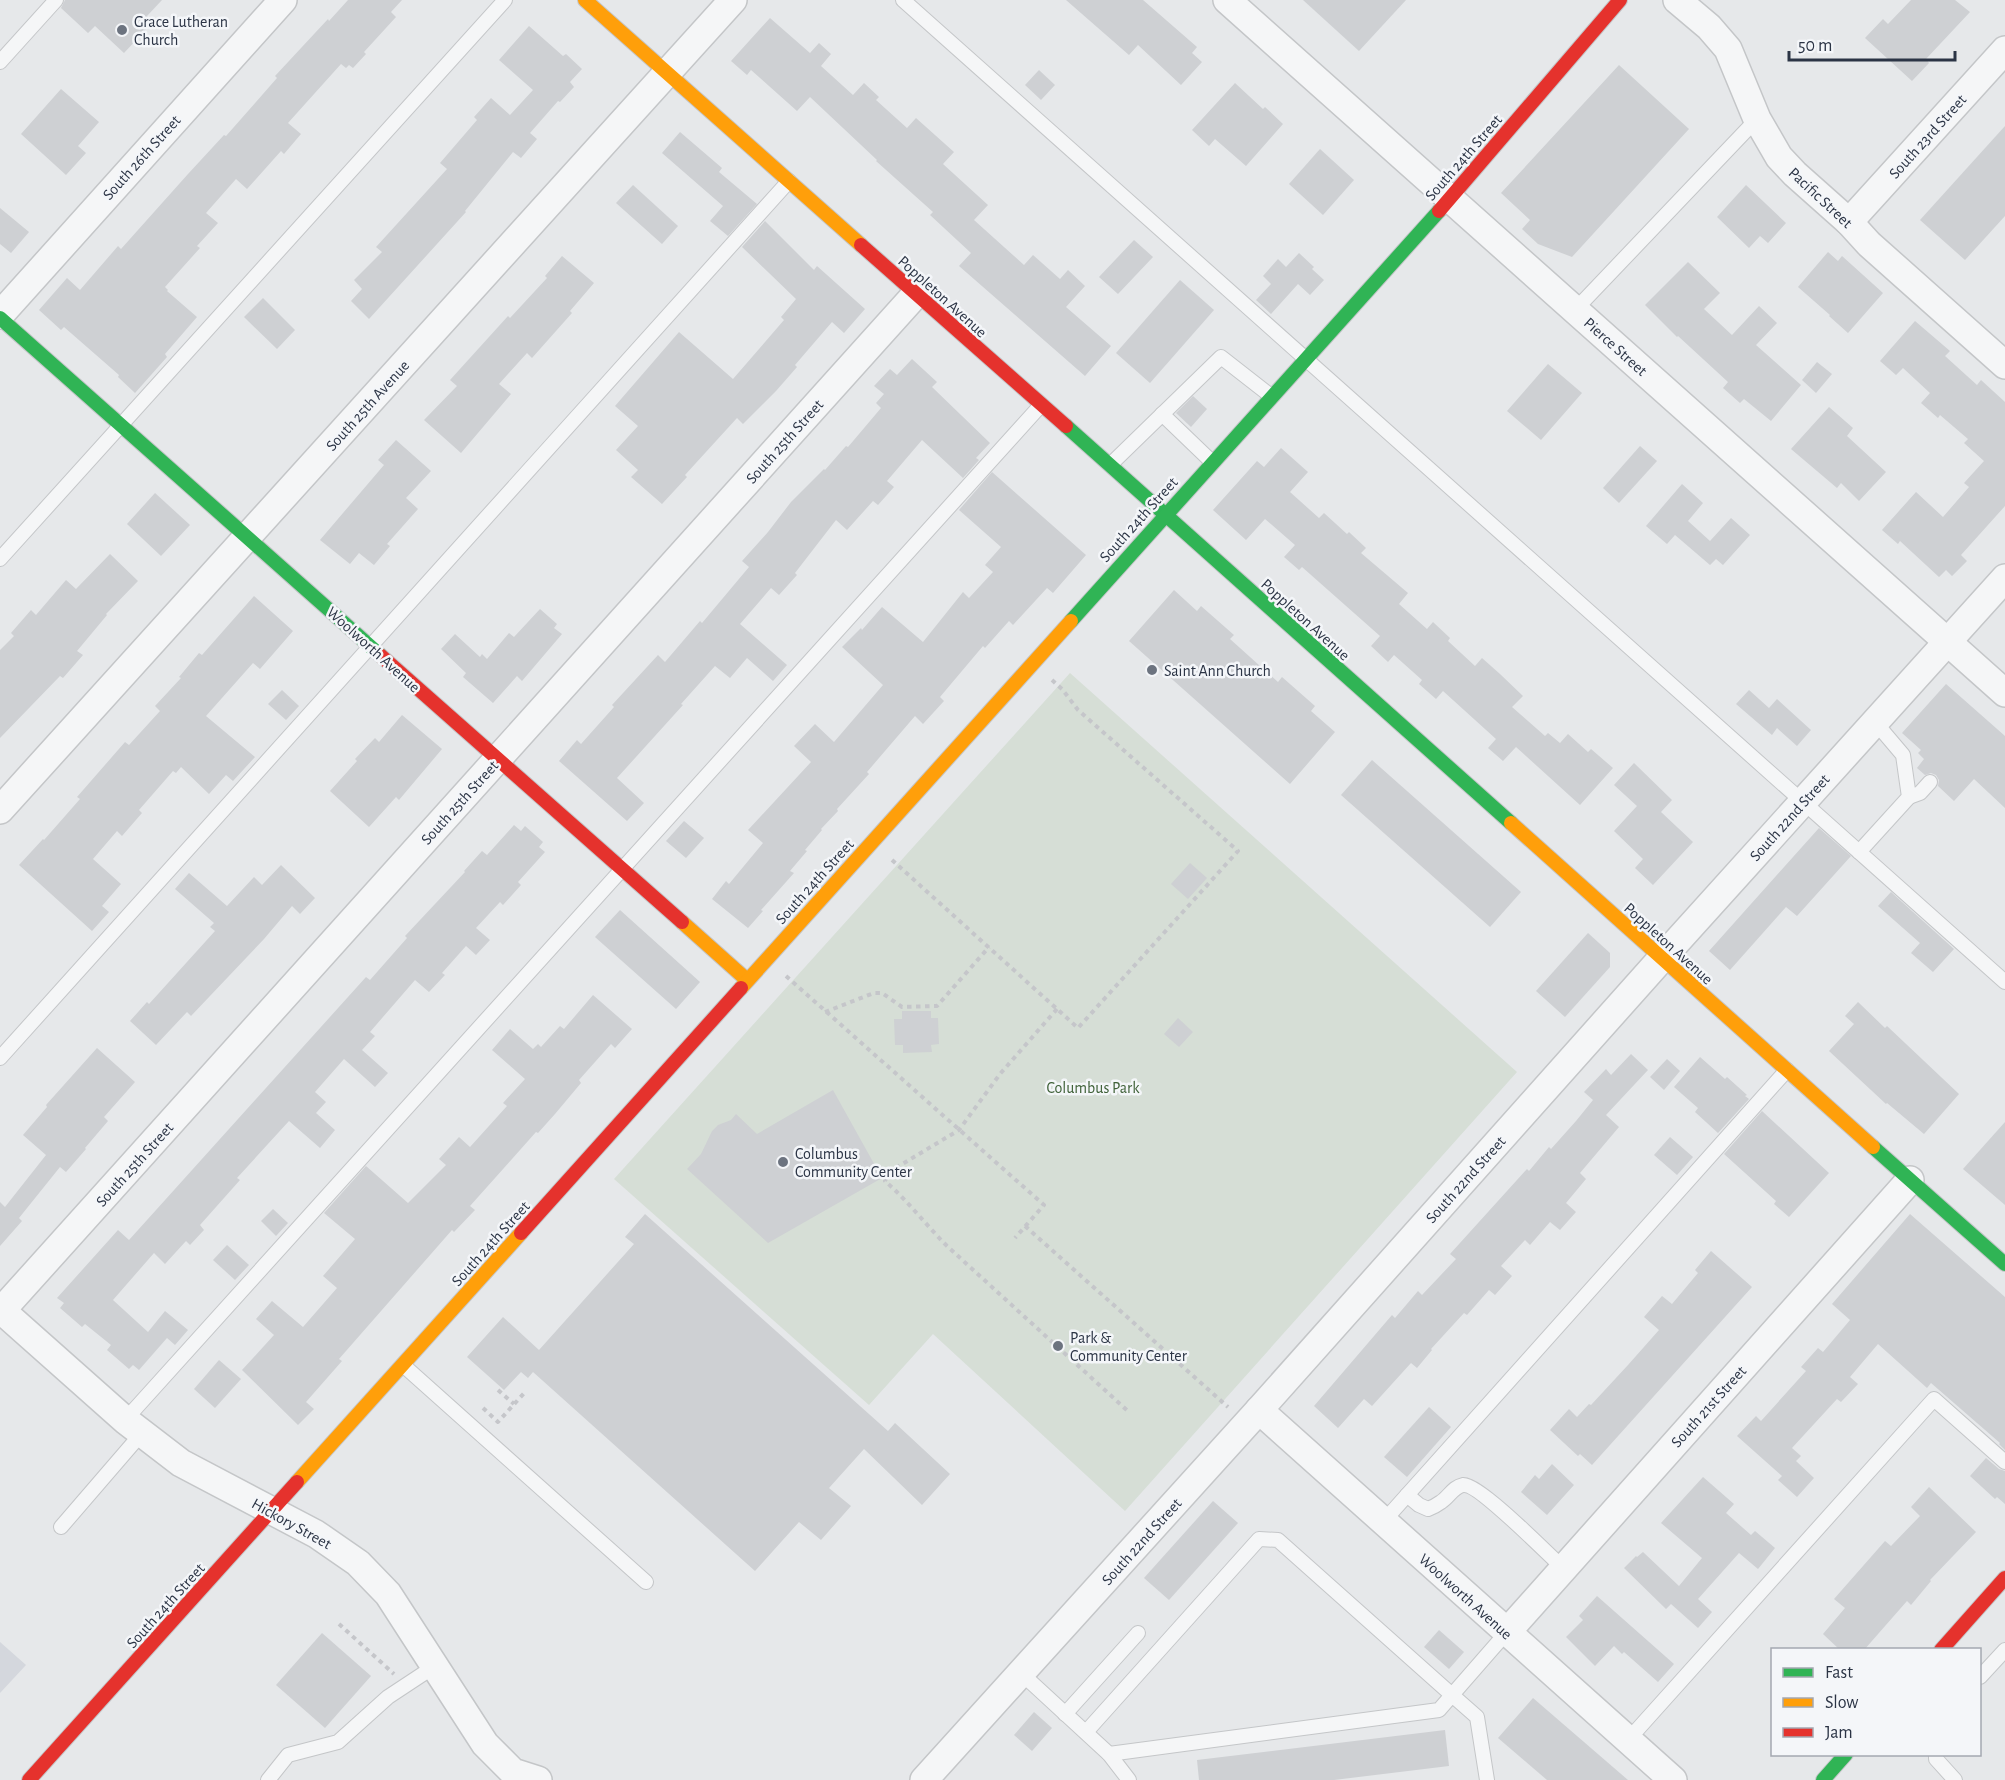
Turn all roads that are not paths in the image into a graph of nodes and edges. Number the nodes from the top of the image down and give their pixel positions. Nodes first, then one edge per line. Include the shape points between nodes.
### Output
1 (56, 0) edge
2 (505, 0) edge
3 (585, 0) edge
4 (733, 0) edge
5 (903, 0) edge
6 (1227, 0) edge
7 (1620, 0) edge
8 (1677, 0) edge
9 (273, 3) edge
10 (2005, 50) edge
11 (0, 62) edge
12 (668, 73) junction
13 (1757, 119) junction
14 (789, 181) junction
15 (1450, 199) junction
16 (1849, 222) junction
17 (916, 294) junction
18 (1575, 310) junction
19 (0, 316) edge
20 (1305, 358) junction
21 (2005, 364) edge
22 (1271, 396) junction
23 (1041, 405) junction
24 (1162, 414) junction
25 (121, 425) junction
26 (1212, 462) junction
27 (1110, 465) junction
28 (1164, 514) junction
29 (247, 537) junction
30 (0, 560) edge
31 (2005, 578) edge
32 (1948, 642) junction
33 (371, 647) junction
34 (2005, 693) edge
35 (1875, 722) junction
36 (498, 759) junction
37 (1930, 782) dead end
38 (1909, 797) junction
39 (1803, 802) junction
40 (0, 810) edge
41 (1859, 852) junction
42 (622, 868) junction
43 (1662, 958) junction
44 (747, 980) junction
45 (2005, 982) edge
46 (0, 1058) edge
47 (1787, 1070) junction
48 (1910, 1180) junction
49 (2005, 1264) edge
50 (1, 1310) edge
51 (403, 1365) junction
52 (1259, 1410) junction
53 (134, 1427) junction
54 (2005, 1462) edge
55 (1407, 1495) junction
56 (272, 1511) junction
57 (1383, 1522) junction
58 (61, 1527) dead end
59 (1563, 1568) junction
60 (2005, 1578) edge
61 (646, 1582) dead end
62 (1507, 1632) junction
63 (1138, 1633) dead end
64 (1943, 1648) edge
65 (2005, 1650) edge
66 (435, 1666) junction
67 (1021, 1673) junction
68 (1981, 1676) edge
69 (1452, 1695) junction
70 (1065, 1714) junction
71 (1086, 1732) junction
72 (1628, 1740) junction
73 (1109, 1754) junction
74 (1845, 1756) edge
75 (1936, 1756) edge
76 (519, 1777) edge
77 (29, 1780) edge
78 (268, 1780) edge
79 (924, 1780) edge
80 (1129, 1780) edge
81 (1487, 1780) edge
82 (1673, 1780) edge
83 (1823, 1780) edge
84 (1955, 1780) edge

1 - 11 lane
2 - 25 lane
3 - 12 street, Poppleton Avenue
4 - 12 street, South 25th Avenue
5 - 20 lane
6 - 15 street, Pierce Street
7 - 15 street, South 24th Street
8 - 13 street, Pacific Street via 1710,27 1728,49
9 - 19 street, South 26th Street
10 - 16 street, South 23rd Street
12 - 14 street, Poppleton Avenue
12 - 29 street, South 25th Avenue
13 - 16 street, Pacific Street via 1779,158
13 - 18 lane
14 - 17 street, Poppleton Avenue
14 - 33 lane
15 - 18 street, Pierce Street
15 - 20 street, South 24th Street
16 - 21 street, Pacific Street
17 - 23 street, Poppleton Avenue
17 - 36 street, South 25th Street
18 - 32 street, Pierce Street
19 - 25 street, Woolworth Avenue
20 - 22 street, South 24th Street
20 - 39 lane
22 - 24 lane via 1221,357
22 - 26 street, South 24th Street
23 - 27 street, Poppleton Avenue
23 - 42 lane
24 - 26 lane
24 - 27 lane
25 - 29 street, Woolworth Avenue
25 - 30 lane
26 - 28 street, South 24th Street
27 - 28 street, Poppleton Avenue
28 - 43 street, Poppleton Avenue
28 - 44 street, South 24th Street
29 - 33 street, Woolworth Avenue
29 - 40 street, South 25th Avenue
31 - 32 street, South 22nd Street
32 - 34 street, Pierce Street
32 - 35 street, South 22nd Street
33 - 36 street, Woolworth Avenue
33 - 46 lane
35 - 38 lane via 1903,755
35 - 39 street, South 22nd Street
36 - 42 street, Woolworth Avenue
36 - 50 street, South 25th Street
37 - 38 lane via 1920,793
38 - 41 lane
39 - 41 lane
39 - 43 street, South 22nd Street
41 - 45 lane
42 - 44 street, Woolworth Avenue
42 - 53 lane
43 - 47 street, Poppleton Avenue
43 - 52 street, South 22nd Street
44 - 51 street, South 24th Street
47 - 48 street, Poppleton Avenue
47 - 55 lane
48 - 49 street, Poppleton Avenue
48 - 59 street, South 21st Street
50 - 53 street, Hickory Street
51 - 56 street, South 24th Street
51 - 61 lane
52 - 57 street, Woolworth Avenue
52 - 67 street, South 22nd Street
53 - 56 street, Hickory Street via 181,1463
53 - 58 lane
54 - 72 lane via 1934,1399
55 - 57 lane
55 - 59 lane via 1428,1509 1441,1503 1457,1487 1475,1489
56 - 66 street, Hickory Street via 316,1534 358,1563 388,1594
56 - 77 street, South 24th Street
57 - 62 street, Woolworth Avenue
59 - 62 street, South 21st Street
60 - 64 street
62 - 69 lane
62 - 72 street, Woolworth Avenue
63 - 70 lane
65 - 68 lane
66 - 76 street, Hickory Street via 485,1744
66 - 78 lane via 388,1698 338,1742 288,1755
67 - 70 lane
67 - 79 street, South 22nd Street
69 - 71 lane via 1278,1540 1259,1539
69 - 73 lane via 1439,1710
69 - 81 lane via 1477,1717
70 - 71 lane
71 - 73 lane
72 - 82 street, Woolworth Avenue
73 - 80 lane
74 - 83 street
75 - 84 lane

